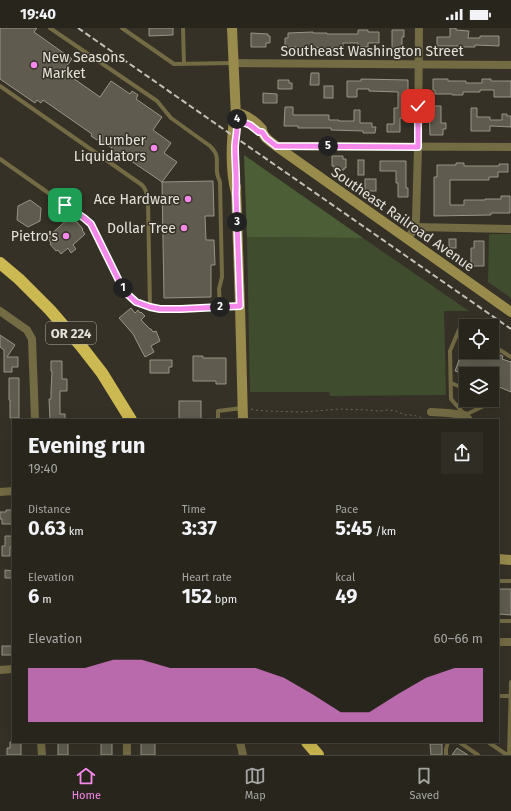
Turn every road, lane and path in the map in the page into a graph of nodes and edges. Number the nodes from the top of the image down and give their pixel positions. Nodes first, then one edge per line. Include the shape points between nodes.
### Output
1 (50, 28) edge
2 (122, 28) edge
3 (183, 28) edge
4 (232, 28) edge
5 (419, 28) edge
6 (233, 63) junction
7 (184, 64) junction
8 (419, 65) junction
9 (511, 65) edge
10 (0, 86) edge
11 (236, 117) junction
12 (276, 146) junction
13 (418, 147) junction
14 (511, 147) edge
15 (0, 159) edge
16 (414, 227) junction
17 (511, 229) edge
18 (408, 239) junction
19 (0, 263) edge
20 (240, 306) junction
21 (150, 307) junction
22 (220, 307) junction
23 (0, 311) edge
24 (511, 312) edge
25 (459, 328) edge
26 (499, 349) edge
27 (511, 357) edge
28 (451, 383) junction
29 (459, 386) edge
30 (485, 407) edge
31 (242, 408) junction
32 (436, 413) joint
33 (467, 418) edge
34 (34, 419) edge
35 (130, 419) edge
36 (218, 419) edge
37 (243, 419) edge
38 (12, 491) edge
39 (0, 492) edge
40 (499, 560) edge
41 (511, 560) edge
42 (499, 581) edge
43 (511, 581) edge
44 (499, 621) edge
45 (511, 621) edge
46 (499, 642) edge
47 (511, 642) edge
48 (0, 670) edge
49 (12, 670) edge
50 (511, 682) edge
51 (499, 696) edge
52 (510, 696) edge
53 (41, 743) edge
54 (127, 743) edge
55 (240, 743) edge
56 (308, 743) edge
57 (448, 743) edge
58 (460, 743) edge
59 (490, 743) edge
60 (42, 755) edge
61 (127, 755) edge
62 (243, 755) edge
63 (318, 755) edge
64 (446, 755) edge
65 (478, 755) edge
66 (508, 755) edge

1 - 22 lane via 157,101 171,118 215,152 220,182
2 - 7 lane via 174,64
3 - 7 lane
4 - 6 street
5 - 8 street
6 - 7 lane
6 - 8 street, Southeast Washington Street
6 - 11 street
8 - 9 street, Southeast Washington Street
8 - 13 street
10 - 21 lane via 145,188 148,201
11 - 12 street, Southeast Railroad Avenue via 241,114 250,118
11 - 20 street via 232,180 236,193
12 - 13 street
12 - 18 street, Southeast Railroad Avenue
13 - 14 street
13 - 16 street
15 - 21 lane via 91,224 124,291 136,302
16 - 17 street
16 - 18 street
18 - 24 street, Southeast Railroad Avenue
19 - 35 highway, OR 224 via 50,310 81,346 102,373
20 - 22 lane
20 - 31 street
21 - 22 lane
23 - 34 street via 27,330 31,336
25 - 28 lane via 450,351
26 - 27 lane
28 - 29 lane
28 - 33 lane via 451,399
30 - 33 lane
31 - 32 path via 302,412 388,410 424,419
31 - 36 lane via 218,411
31 - 37 street
32 - 33 street
38 - 39 street
40 - 41 street
42 - 43 lane
44 - 45 lane
46 - 47 street
48 - 49 street
50 - 52 lane
51 - 52 lane
52 - 66 lane
53 - 60 street
54 - 61 street
55 - 62 street
56 - 63 highway
57 - 64 lane
58 - 65 lane
59 - 66 lane

